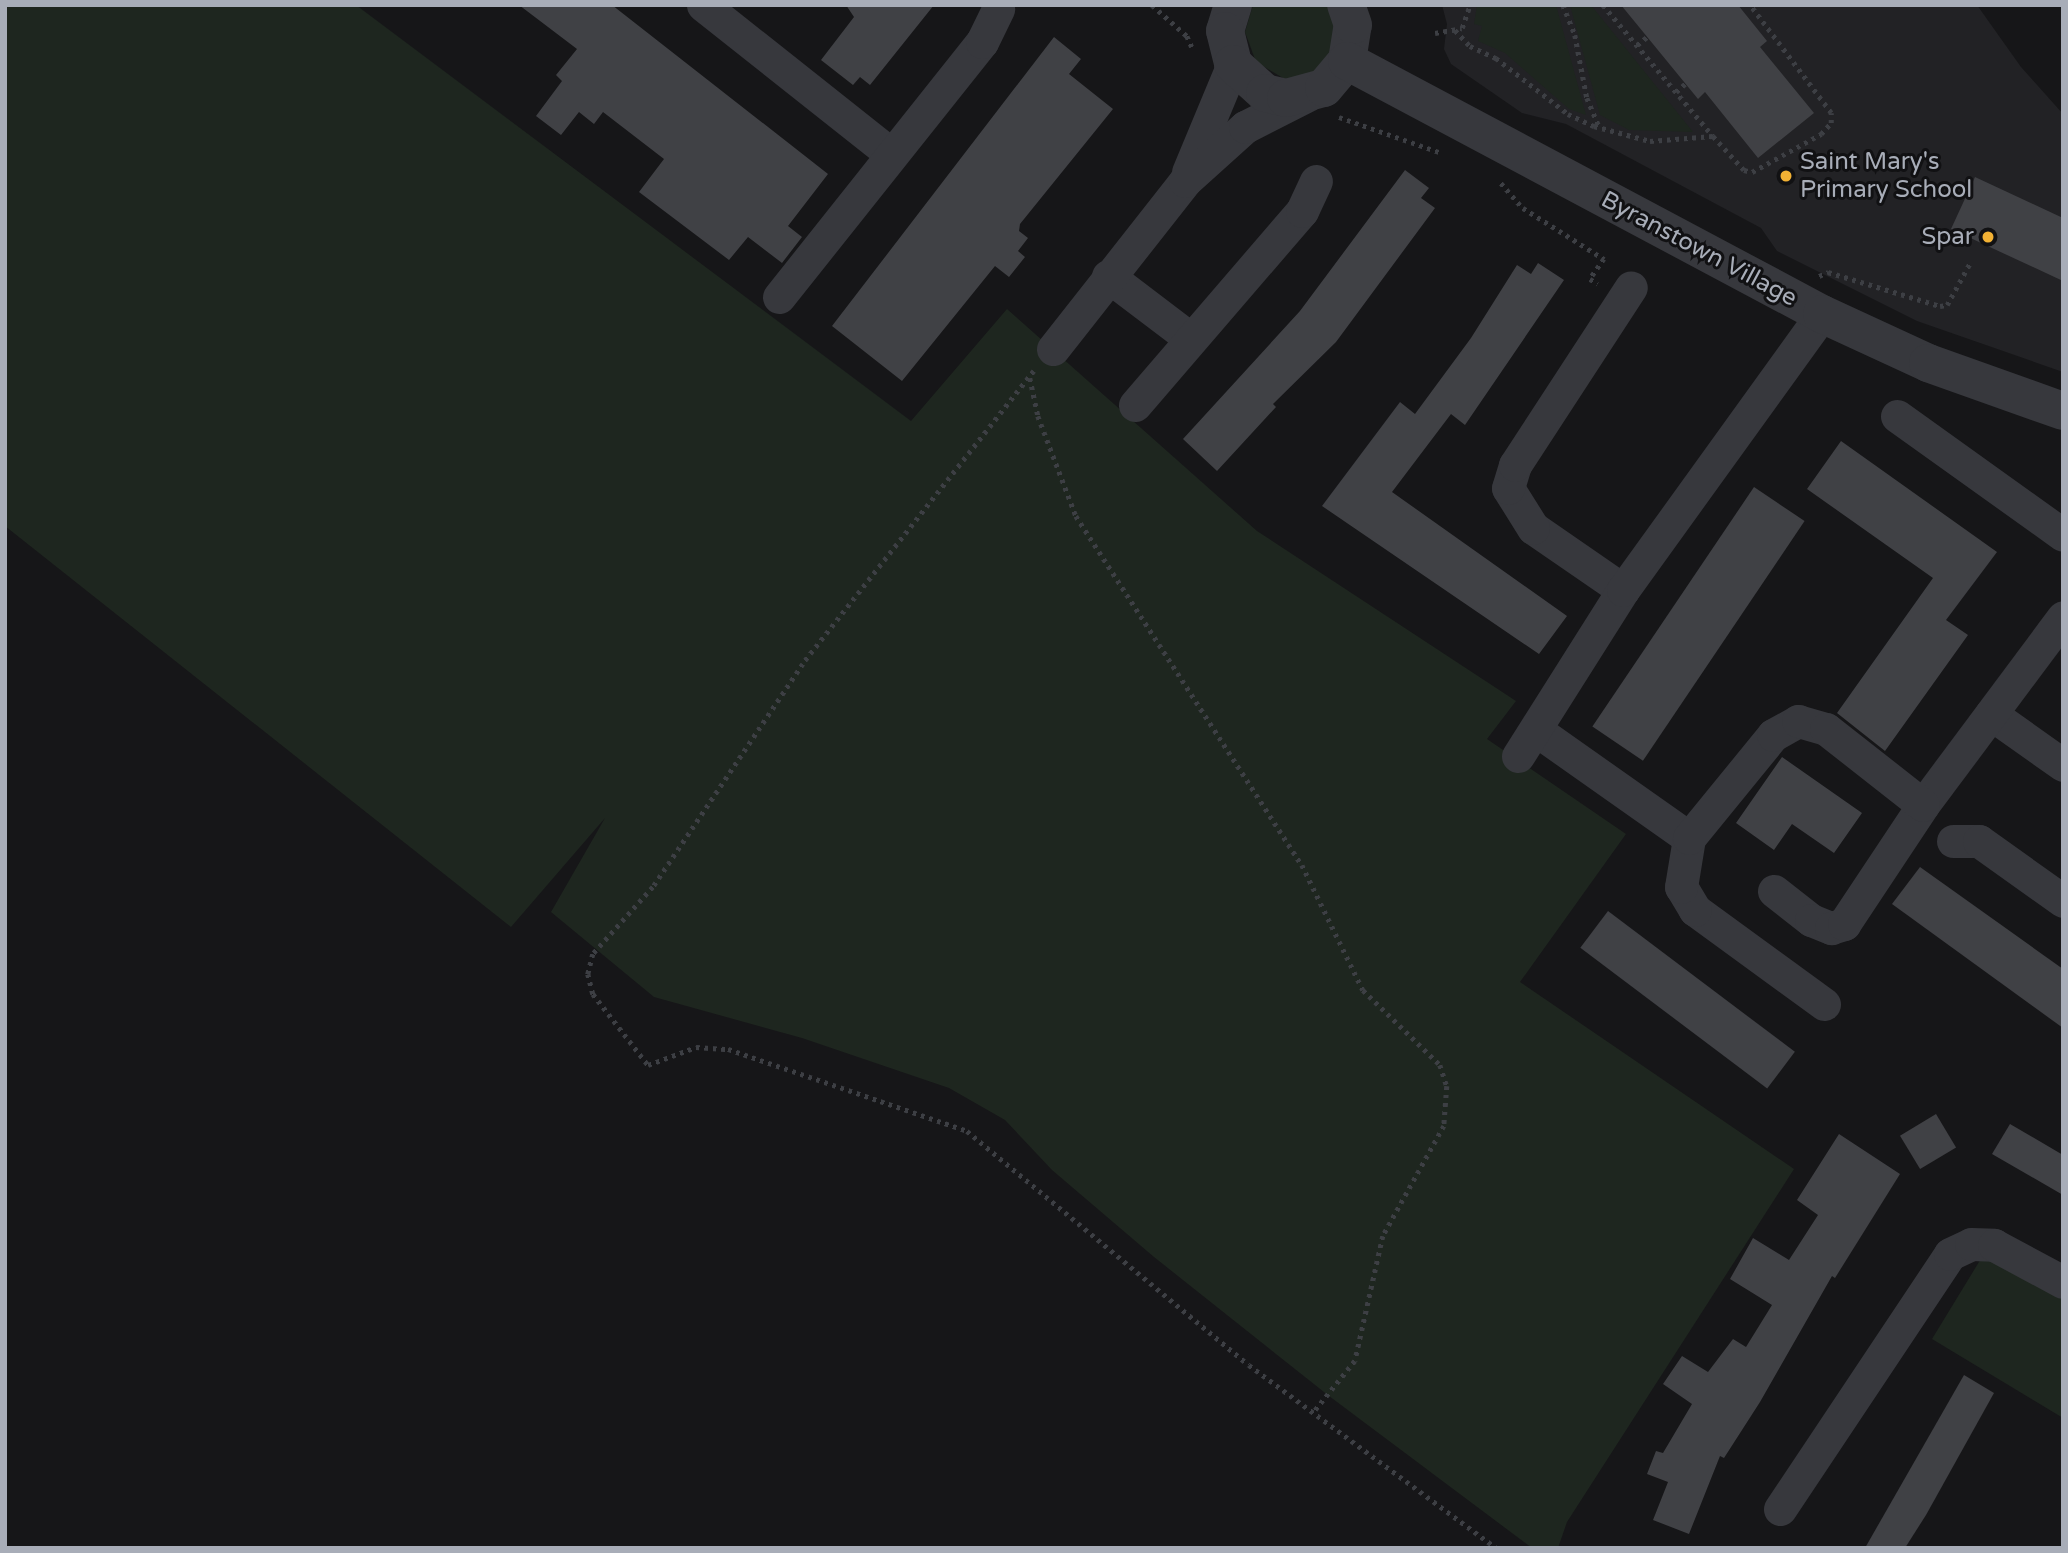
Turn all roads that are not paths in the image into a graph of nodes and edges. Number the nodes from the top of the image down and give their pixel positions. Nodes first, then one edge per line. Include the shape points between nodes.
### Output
1 (702, 5) edge
2 (1233, 5) edge
3 (1346, 5) edge
4 (998, 9) dead end
5 (1347, 61) junction
6 (1215, 62) junction
7 (1318, 106) junction
8 (891, 154) junction
9 (1185, 181) junction
10 (1316, 181) dead end
11 (1108, 276) junction
12 (1627, 293) road end
13 (1819, 296) junction
14 (779, 297) dead end
15 (1191, 339) junction
16 (1053, 349) road end
17 (1135, 405) dead end
18 (2063, 411) edge
19 (1897, 416) dead end
20 (2063, 535) edge
21 (1623, 590) junction
22 (2063, 617) edge
23 (1991, 714) junction
24 (2063, 765) edge
25 (1923, 805) junction
26 (1689, 838) junction
27 (1953, 841) dead end
28 (1773, 891) dead end
29 (2063, 901) edge
30 (1824, 1004) dead end
31 (2063, 1282) edge
32 (1780, 1508) dead end

1 - 8 street
2 - 6 street
3 - 5 street via 1353,25
4 - 8 street via 982,42
5 - 7 street via 1324,88
5 - 13 street, Byranstown Village
6 - 7 street via 1265,93
6 - 9 street
7 - 9 street via 1245,127
8 - 14 street
9 - 11 street
10 - 15 street via 1302,211
11 - 15 street
11 - 16 street
12 - 21 street via 1515,465 1508,488 1533,528
13 - 18 street, Byranstown Village via 1928,363
13 - 21 street
15 - 17 street
19 - 20 street
21 - 26 street via 1527,743
22 - 23 street
23 - 24 street
23 - 25 street
25 - 26 street via 1826,729 1798,721 1773,735
25 - 28 street via 1844,924 1831,928 1811,920
26 - 30 street via 1681,887 1695,910
27 - 29 street via 1979,841
31 - 32 street via 1994,1245 1971,1244 1950,1254

